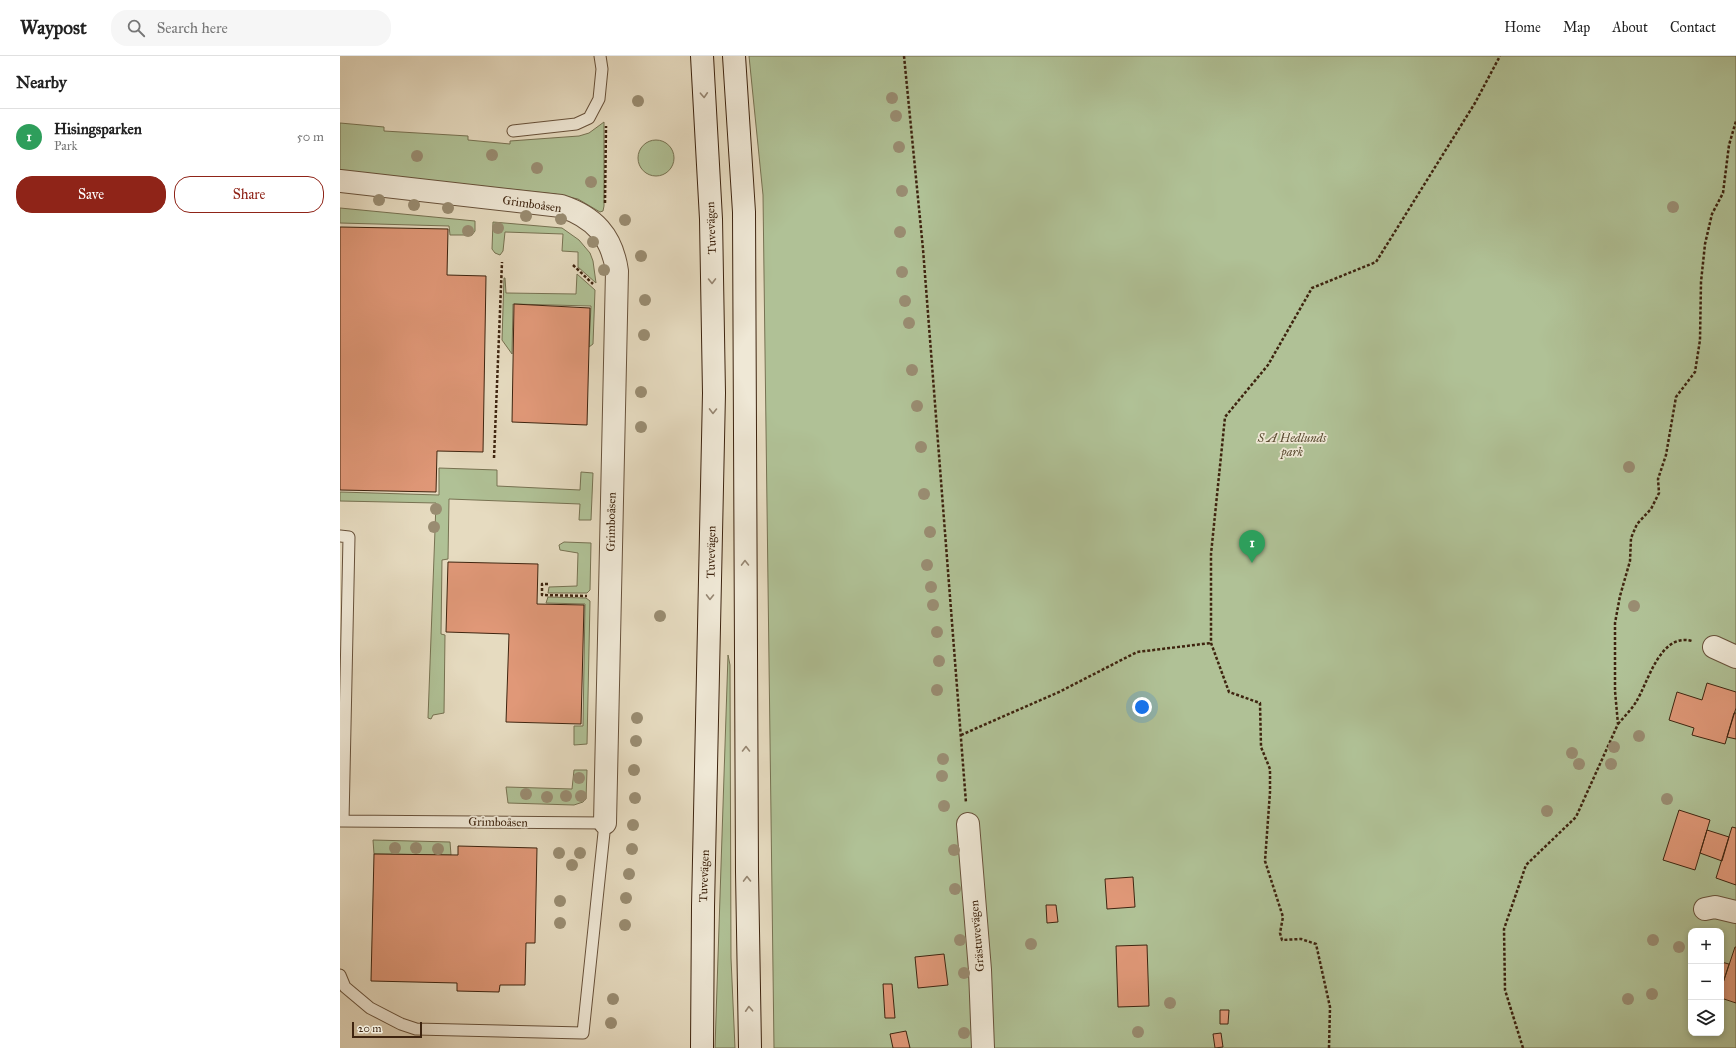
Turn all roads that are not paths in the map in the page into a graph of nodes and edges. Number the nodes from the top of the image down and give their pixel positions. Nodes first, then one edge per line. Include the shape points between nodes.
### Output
1 (600, 56) edge
2 (702, 56) edge
3 (734, 56) edge
4 (513, 131) dead end
5 (340, 181) edge
6 (340, 536) edge
7 (1714, 647) road end
8 (1736, 657) edge
9 (342, 821) edge
10 (605, 823) junction
11 (968, 824) road end
12 (1705, 909) dead end
13 (1736, 912) edge
14 (340, 975) edge
15 (702, 1048) edge
16 (750, 1048) edge
17 (983, 1048) edge

1 - 4 lane via 602,69 599,98 589,118 576,124
2 -> 15 main road, Tuvevägen via 711,219 714,393
16 -> 3 main road via 744,212
5 - 10 main road, Grimboåsen via 561,206 589,219 607,239 613,251 617,271
6 - 9 lane via 349,537
7 - 8 main road
9 - 10 lane, Grimboåsen
10 - 14 lane via 583,1033 416,1029 370,1008 345,987
11 - 17 main road, Grästuvevägen via 980,970
12 - 13 main road via 1715,907

